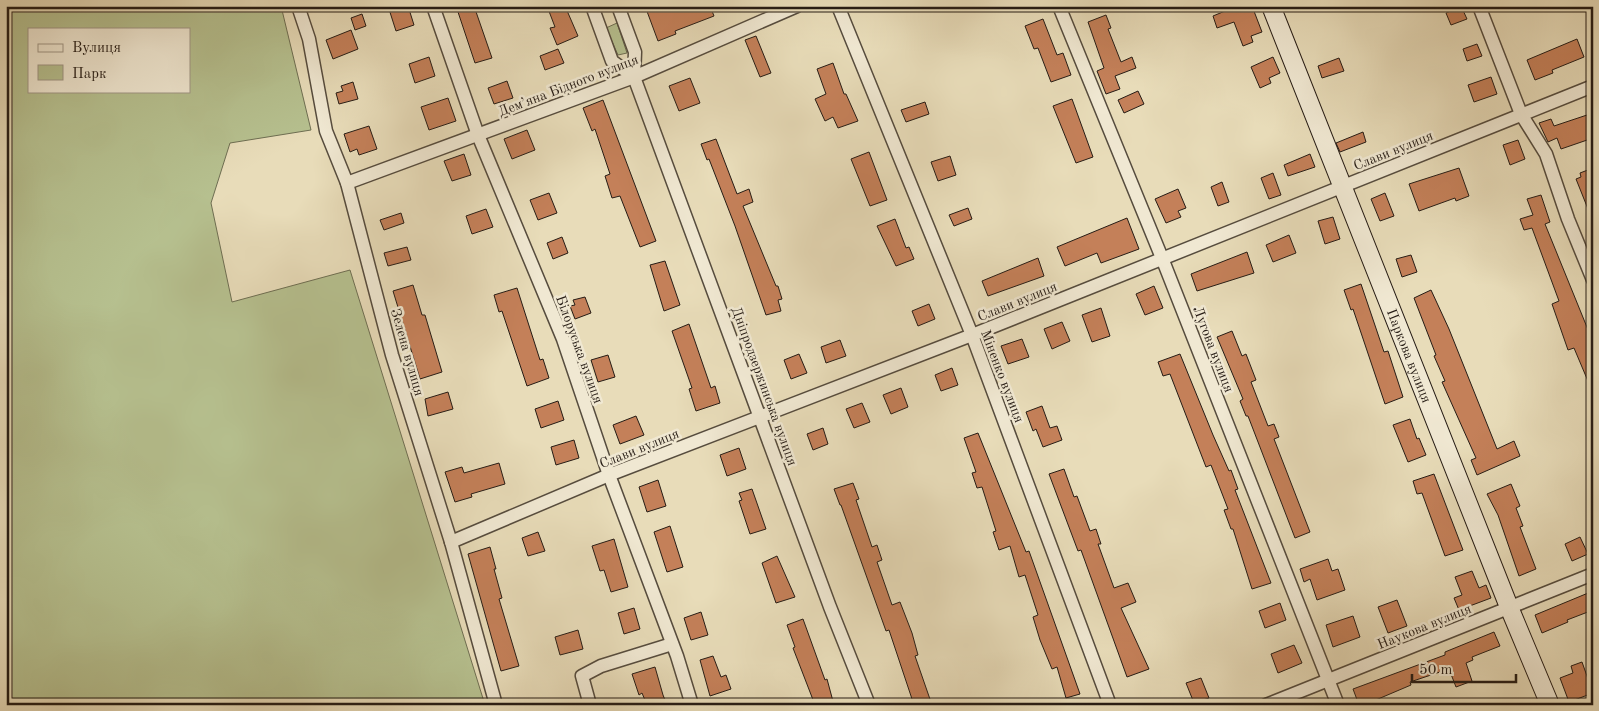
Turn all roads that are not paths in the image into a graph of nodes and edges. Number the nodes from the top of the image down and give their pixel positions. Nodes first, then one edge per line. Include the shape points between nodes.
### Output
1 (298, 6) edge
2 (433, 6) edge
3 (592, 6) edge
4 (618, 6) edge
5 (796, 6) edge
6 (838, 6) edge
7 (1059, 6) edge
8 (1271, 6) edge
9 (1479, 6) edge
10 (634, 77) junction
11 (1593, 86) edge
12 (1521, 114) junction
13 (478, 134) junction
14 (347, 183) junction
15 (1344, 185) junction
16 (1162, 258) junction
17 (1593, 280) edge
18 (972, 335) junction
19 (760, 416) junction
20 (610, 475) junction
21 (451, 542) junction
22 (1593, 574) edge
23 (1509, 607) junction
24 (672, 644) junction
25 (1328, 680) junction
26 (496, 705) edge
27 (590, 705) edge
28 (692, 705) edge
29 (869, 705) edge
30 (1110, 705) edge
31 (1266, 705) edge
32 (1338, 705) edge
33 (1550, 705) edge

1 - 14 street, Зелена вулиця via 309,39 326,131
2 - 13 street, Білоруська вулиця
3 - 10 street via 612,61
4 - 10 street, Дніпродзержинська вулиця via 635,52
5 - 10 street, Дем’яна Бідного вулиця
6 - 18 street, Міненко вулиця
7 - 16 street, Лугова вулиця
8 - 15 street, Паркова вулиця
9 - 12 street
10 - 13 street, Дем’яна Бідного вулиця
10 - 19 street, Дніпродзержинська вулиця
11 - 12 street, Слави вулиця
12 - 15 street, Слави вулиця
12 - 17 street via 1546,154
13 - 14 street, Дем’яна Бідного вулиця
13 - 20 street, Білоруська вулиця via 563,339
14 - 21 street, Зелена вулиця via 392,355
15 - 16 street, Слави вулиця
15 - 23 street, Паркова вулиця
16 - 18 street, Слави вулиця
16 - 25 street, Лугова вулиця
18 - 19 street, Слави вулиця
18 - 30 street, Міненко вулиця
19 - 20 street, Слави вулиця
19 - 29 street, Дніпродзержинська вулиця
20 - 21 street, Слави вулиця
20 - 24 street, Білоруська вулиця
21 - 26 street, Зелена вулиця
22 - 23 street, Наукова вулиця
23 - 25 street, Наукова вулиця
23 - 33 street, Паркова вулиця
24 - 27 street via 601,666 582,676
24 - 28 street, Білоруська вулиця
25 - 31 street, Наукова вулиця
25 - 32 street, Лугова вулиця

